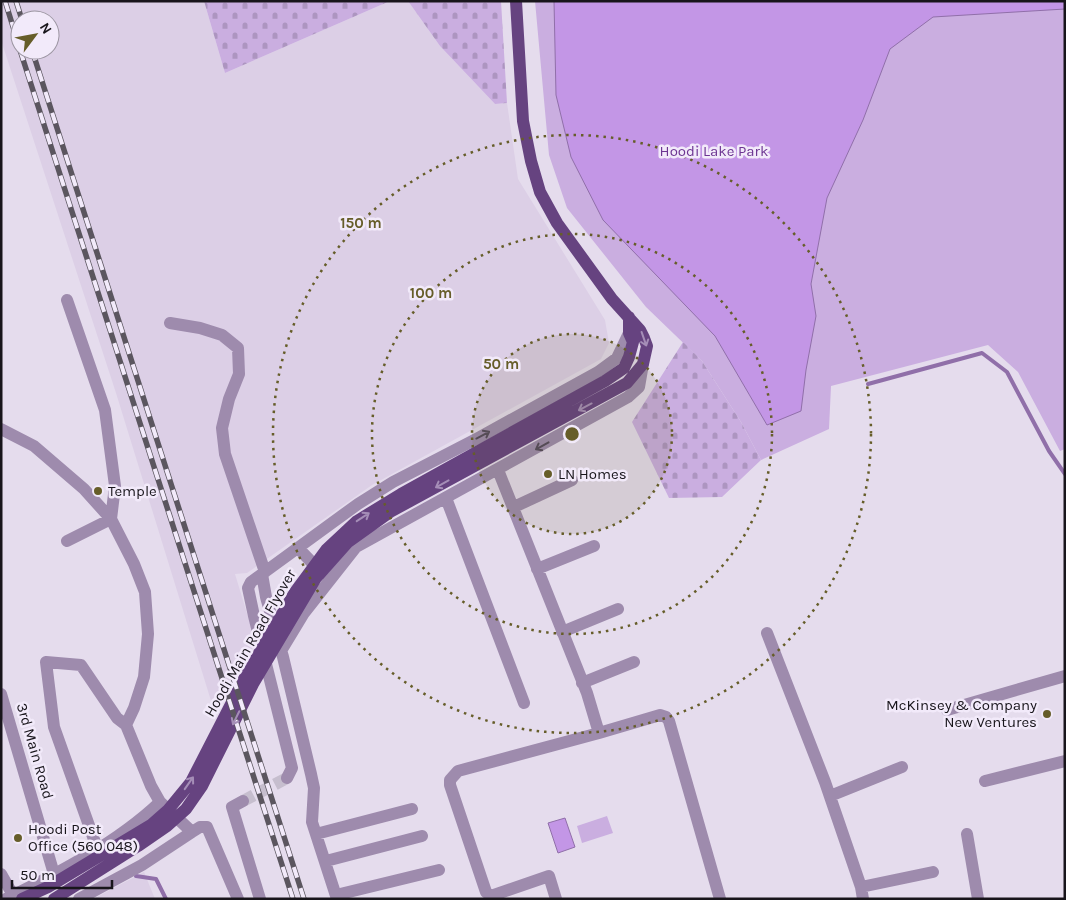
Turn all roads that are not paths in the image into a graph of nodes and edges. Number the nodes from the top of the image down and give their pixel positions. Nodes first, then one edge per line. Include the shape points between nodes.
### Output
1 (516, 1) edge
2 (67, 300) dead end
3 (629, 317) junction
4 (170, 323) dead end
5 (631, 338) junction
6 (643, 364) junction
7 (1, 428) edge
8 (498, 470) junction
9 (572, 480) dead end
10 (446, 498) junction
11 (514, 507) junction
12 (111, 519) junction
13 (67, 541) dead end
14 (594, 546) dead end
15 (298, 548) junction
16 (537, 569) junction
17 (263, 573) junction
18 (329, 580) junction
19 (618, 609) dead end
20 (562, 632) junction
21 (766, 633) dead end
22 (282, 651) junction
23 (634, 662) dead end
24 (1065, 676) edge
25 (582, 683) junction
26 (1, 694) edge
27 (524, 703) dead end
28 (947, 710) dead end
29 (126, 725) junction
30 (599, 733) junction
31 (1065, 761) edge
32 (902, 767) dead end
33 (287, 778) dead end
34 (985, 781) dead end
35 (830, 796) junction
36 (242, 801) tunnel mouth
37 (160, 802) junction
38 (412, 809) dead end
39 (192, 832) junction
40 (316, 834) junction
41 (967, 834) dead end
42 (422, 836) dead end
43 (97, 848) junction
44 (326, 861) junction
45 (439, 870) dead end
46 (933, 872) dead end
47 (1, 874) edge
48 (54, 874) junction
49 (862, 893) edge
50 (336, 897) edge
51 (14, 898) edge
52 (54, 899) edge
53 (80, 899) edge
54 (238, 899) edge
55 (260, 899) edge
56 (556, 899) edge
57 (720, 899) edge
58 (978, 899) edge

1 - 3 main road via 523,120 540,192 601,284
2 - 12 street via 105,410 116,486
3 - 5 main road, Hoodi Main Road Flyover
3 -> 6 main road via 640,330 646,346
4 - 17 street via 222,335 238,348 240,374 229,399 222,428 225,454
15 -> 5 street via 393,482 598,372 617,358
51 -> 5 main road, Hoodi Main Road Flyover via 48,887 151,825 168,810 191,782 245,677 295,592 326,550 357,521 605,381 624,368
6 -> 8 street via 638,387 628,397
6 -> 52 main road, Hoodi Main Road Flyover via 627,383 390,512 348,542 316,578 253,684 206,778 186,809 138,846
7 - 12 street via 34,446 84,489
8 - 10 street
8 - 11 street
9 - 11 street
10 - 18 street via 356,547
10 - 27 street
11 - 16 street
12 - 13 street
12 - 29 street via 145,592 148,634 144,677
14 - 16 street
15 - 17 street
15 - 18 street
16 - 20 street
17 - 22 street via 266,597
17 - 33 street via 248,588 292,768
18 - 22 street via 304,613
19 - 20 street
20 - 25 street
21 - 35 street
22 - 40 street via 314,788 312,822
23 - 25 street
24 - 28 street
25 - 30 street
26 - 48 street, 3rd Main Road
29 - 37 street via 147,779
29 - 43 street via 116,718 81,665 46,662 54,727
30 - 56 street via 458,771 450,780 486,892 492,896 549,876
30 - 57 street via 660,715 669,721
31 - 34 street
32 - 35 street
35 - 49 street
36 - 55 street via 232,807
37 - 39 street
37 - 43 street via 141,820
38 - 40 street
39 - 53 street via 142,865
39 - 54 street via 207,827
40 - 44 street
41 - 58 street
42 - 44 street
43 - 48 street
44 - 50 street
45 - 50 street
46 - 49 street
47 - 51 street
48 - 51 street

